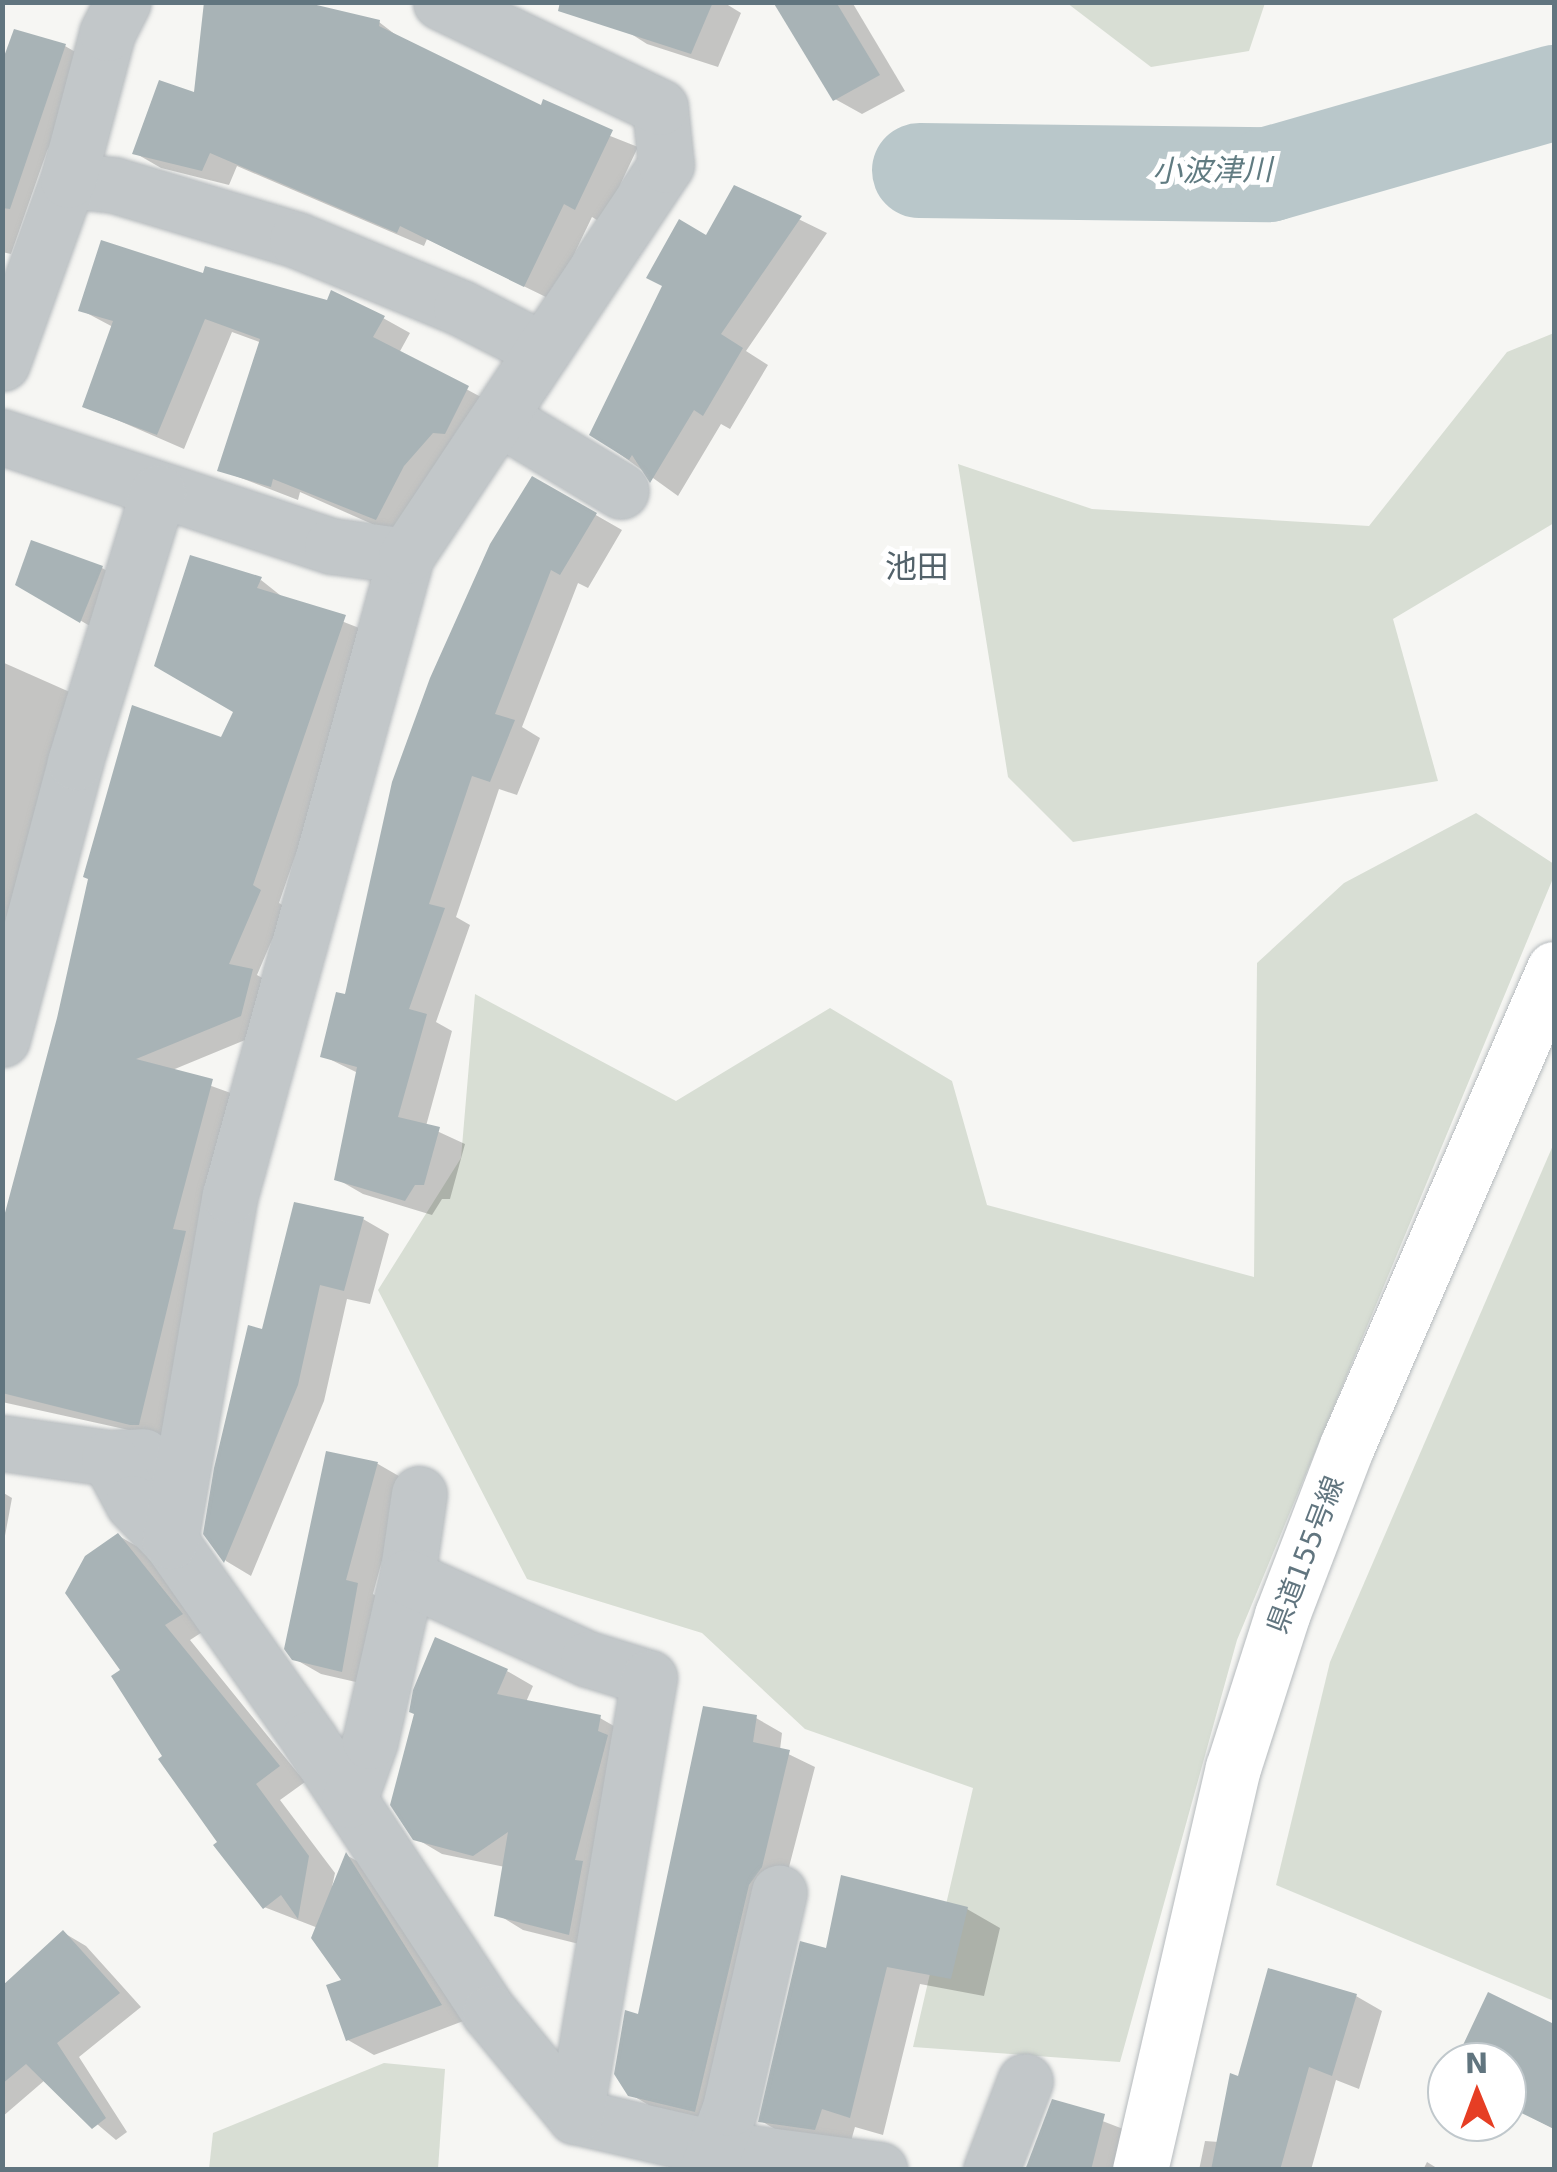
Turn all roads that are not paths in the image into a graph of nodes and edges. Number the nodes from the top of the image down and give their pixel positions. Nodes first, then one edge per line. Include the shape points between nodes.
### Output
1 (123, 2) edge
2 (440, 2) edge
3 (68, 180) junction
4 (543, 350) junction
5 (2, 363) edge
6 (500, 418) junction
7 (2, 437) edge
8 (621, 491) dead end
9 (158, 492) junction
10 (406, 556) junction
11 (1554, 968) edge
12 (2, 1039) edge
13 (2, 1443) edge
14 (182, 1454) junction
15 (109, 1458) junction
16 (420, 1494) dead end
17 (170, 1541) junction
18 (406, 1577) junction
19 (381, 1686) junction
20 (290, 1712) junction
21 (349, 1800) junction
22 (779, 1892) dead end
23 (1025, 2081) dead end
24 (574, 2116) junction
25 (710, 2159) edge
26 (880, 2170) edge
27 (991, 2170) edge
28 (1140, 2170) edge

1 - 3 street via 107,32
2 - 4 street via 660,107 666,165
3 - 4 street via 114,185 297,240
3 - 5 street
4 - 6 street
6 - 8 street
6 - 10 street
7 - 9 street
9 - 10 street via 332,546
9 - 12 street
10 - 14 street via 230,1194
11 - 28 main road, 県道155号線 via 1282,1615 1233,1768
13 - 15 street
14 - 15 street
14 - 17 street
15 - 17 street via 133,1503
16 - 18 street
17 - 20 street
18 - 19 street
18 - 24 street via 588,1659 648,1678
19 - 20 street
19 - 21 street
20 - 21 street
21 - 24 street via 490,2013
22 - 25 street via 730,2108
23 - 27 street
24 - 25 street
25 - 26 street

